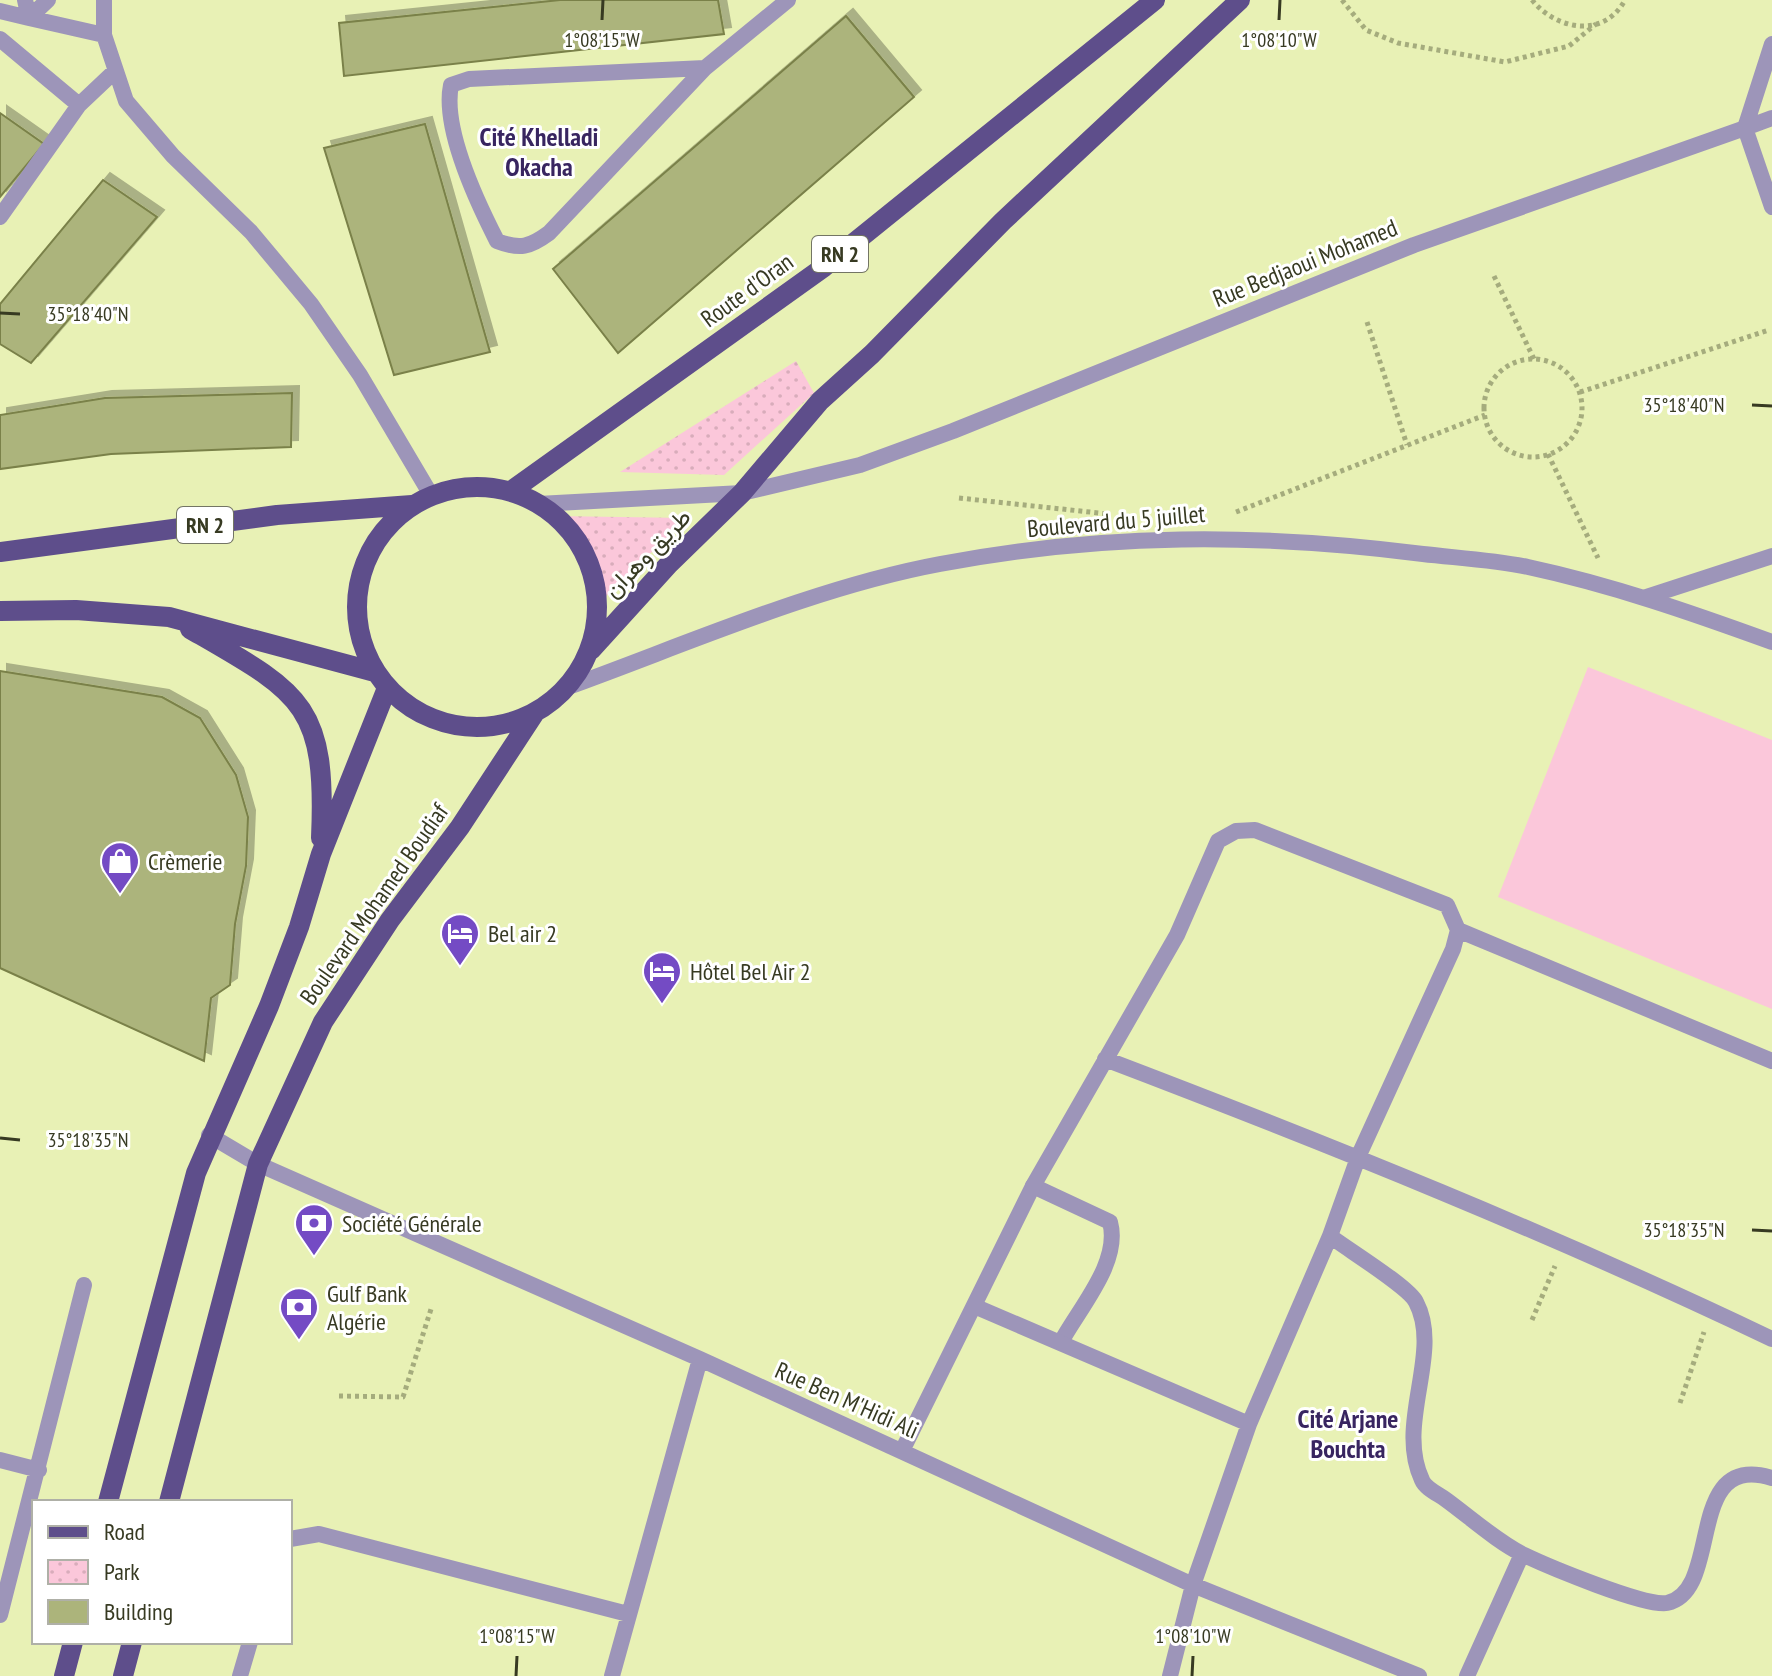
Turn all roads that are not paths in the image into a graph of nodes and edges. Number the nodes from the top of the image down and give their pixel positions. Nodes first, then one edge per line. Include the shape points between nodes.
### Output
1 (25, 0) edge
2 (48, 0) edge
3 (104, 0) edge
4 (788, 0) edge
5 (1155, 0) edge
6 (1240, 0) edge
7 (0, 11) edge
8 (29, 18) junction
9 (104, 35) junction
10 (0, 39) edge
11 (1772, 44) edge
12 (705, 68) junction
13 (115, 71) junction
14 (79, 105) junction
15 (1772, 118) edge
16 (1745, 128) junction
17 (1772, 207) edge
18 (0, 217) edge
19 (511, 491) junction
20 (742, 493) junction
21 (431, 495) junction
22 (538, 504) junction
23 (412, 505) junction
24 (0, 552) edge
25 (1772, 556) edge
26 (1646, 597) junction
27 (0, 611) edge
28 (169, 617) junction
29 (1772, 642) edge
30 (591, 650) junction
31 (381, 680) junction
32 (568, 687) junction
33 (534, 714) junction
34 (321, 854) junction
35 (1458, 930) junction
36 (1105, 1059) junction
37 (1772, 1061) edge
38 (209, 1135) junction
39 (1359, 1155) junction
40 (258, 1164) junction
41 (1033, 1186) junction
42 (1330, 1236) junction
43 (84, 1285) dead end
44 (974, 1306) junction
45 (1772, 1339) edge
46 (1061, 1342) junction
47 (700, 1359) junction
48 (1249, 1424) junction
49 (902, 1451) junction
50 (0, 1460) edge
51 (39, 1470) junction
52 (1772, 1478) edge
53 (109, 1500) edge
54 (170, 1500) edge
55 (292, 1539) edge
56 (1522, 1554) junction
57 (1193, 1585) junction
58 (628, 1614) junction
59 (0, 1615) edge
60 (72, 1644) edge
61 (131, 1644) edge
62 (249, 1644) edge
63 (64, 1676) edge
64 (123, 1676) edge
65 (240, 1676) edge
66 (612, 1676) edge
67 (1170, 1676) edge
68 (1419, 1676) edge
69 (1467, 1676) edge

1 - 8 street
2 - 8 street
3 - 9 street
4 - 12 street
5 - 19 main road, Route d'Oran / RN 2 via 824,267
6 - 20 main road via 820,401
7 - 8 street
8 - 9 street
9 - 13 street
10 - 14 street
11 - 16 street
12 - 12 street via 549,233 531,246 515,248 497,241 477,203 447,104 451,85 469,79
13 - 14 street
13 - 21 street via 139,119 251,232 311,304
14 - 18 street
15 - 16 street, Rue Bedjaoui Mohamed
16 - 17 street
16 - 20 street, Rue Bedjaoui Mohamed via 1414,245 860,465
19 - 21 main road via 460,488
19 - 22 main road
20 - 22 street, Rue Bedjaoui Mohamed
20 - 30 main road, طريق وهران
21 - 23 main road
22 - 30 main road via 556,515 580,543 595,577 599,614
23 - 24 main road, RN 2 via 277,515
23 - 31 main road via 370,551 359,581 356,612 362,643
25 - 26 street
26 - 29 street, Boulevard du 5 juillet
26 - 32 street, Boulevard du 5 juillet via 1526,567 1370,547 1141,538 939,564 806,601
27 - 28 main road
28 - 31 main road
28 - 34 main road via 249,663 302,709 317,734 322,760
30 - 32 main road
31 - 33 main road via 411,709 440,722 472,728 504,725
31 - 34 main road, Boulevard Mohamed Boudiaf
32 - 33 main road
33 - 40 main road, Boulevard Mohamed Boudiaf via 323,1022
34 - 38 main road, Boulevard Mohamed Boudiaf via 269,1006
35 - 36 street via 1447,905 1255,830 1236,831 1218,841 1177,935
35 - 37 street
35 - 39 street
36 - 39 street
36 - 41 street
38 - 40 street, Rue Ben M'Hidi Ali
38 - 53 main road, Boulevard Mohamed Boudiaf
39 - 42 street
39 - 45 street
40 - 47 street, Rue Ben M'Hidi Ali
40 - 54 main road, Boulevard Mohamed Boudiaf
41 - 44 street
41 - 46 street via 1110,1222 1114,1236 1112,1254
42 - 48 street
42 - 56 street via 1415,1298 1427,1327 1415,1400 1422,1483
43 - 51 street
44 - 46 street
44 - 49 street
46 - 48 street
47 - 49 street, Rue Ben M'Hidi Ali
47 - 58 street
48 - 57 street
49 - 57 street, Rue Ben M'Hidi Ali
50 - 51 street
51 - 59 street
52 - 56 street via 1747,1472 1734,1475 1720,1491 1692,1577 1684,1592 1668,1603 1643,1601
55 - 58 street via 319,1534
56 - 69 street
57 - 67 street
57 - 68 street, Rue Ben M'Hidi Ali
58 - 66 street
60 - 63 main road
61 - 64 main road
62 - 65 street

